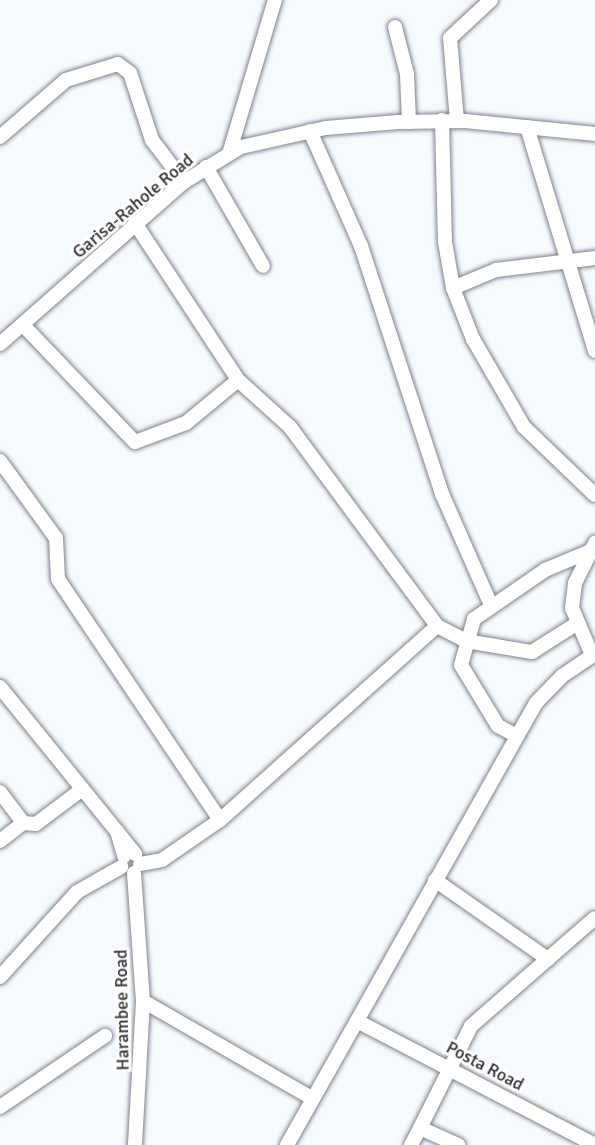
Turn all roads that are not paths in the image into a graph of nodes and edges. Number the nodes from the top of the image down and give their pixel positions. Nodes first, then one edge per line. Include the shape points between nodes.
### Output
1 (275, 0) edge
2 (491, 0) edge
3 (394, 27) dead end
4 (442, 120) junction
5 (458, 121) junction
6 (409, 122) junction
7 (526, 127) junction
8 (310, 131) junction
9 (595, 134) edge
10 (0, 137) edge
11 (229, 154) junction
12 (206, 167) junction
13 (184, 182) junction
14 (135, 223) junction
15 (595, 258) edge
16 (564, 261) junction
17 (263, 266) dead end
18 (453, 288) junction
19 (23, 325) junction
20 (0, 344) edge
21 (595, 351) edge
22 (238, 380) junction
23 (0, 461) edge
24 (592, 486) edge
25 (592, 547) edge
26 (490, 603) junction
27 (576, 624) junction
28 (436, 626) junction
29 (466, 641) junction
30 (593, 655) edge
31 (0, 687) edge
32 (517, 736) junction
33 (81, 790) junction
34 (0, 792) edge
35 (220, 820) junction
36 (23, 823) junction
37 (0, 841) edge
38 (131, 863) junction
39 (435, 880) junction
40 (595, 918) edge
41 (548, 959) junction
42 (0, 977) edge
43 (143, 1001) junction
44 (357, 1021) junction
45 (105, 1036) dead end
46 (449, 1066) junction
47 (312, 1098) junction
48 (0, 1107) edge
49 (420, 1128) junction
50 (595, 1144) edge
51 (135, 1145) edge
52 (287, 1145) edge
53 (411, 1145) edge
54 (458, 1145) edge

1 - 11 street
2 - 5 street via 450,38
3 - 6 street via 407,74
4 - 5 street, Garisa-Rahole Road
4 - 6 street, Garisa-Rahole Road
4 - 18 street via 445,242
5 - 7 street, Garisa-Rahole Road
6 - 8 street, Garisa-Rahole Road
7 - 9 street, Garisa-Rahole Road
7 - 16 street
8 - 11 street, Garisa-Rahole Road
8 - 26 street via 361,246 442,494
10 - 13 street via 66,80 118,63 130,73 152,140
11 - 12 street, Garisa-Rahole Road
12 - 13 street, Garisa-Rahole Road
12 - 17 street
13 - 14 street, Garisa-Rahole Road
14 - 19 street, Garisa-Rahole Road
14 - 22 street
15 - 16 street
16 - 18 street via 496,270
16 - 21 street
18 - 24 street via 498,390 524,427
19 - 20 street, Garisa-Rahole Road
19 - 22 street via 135,442 186,423
22 - 28 street via 290,427
23 - 35 street via 56,538 58,579
25 - 26 street
25 - 27 street via 575,583
26 - 29 street via 474,619
27 - 29 street via 532,652
27 - 30 street
28 - 29 street
28 - 35 street
29 - 32 street via 461,664 498,726
30 - 32 street via 546,690
31 - 33 street, Harambee Road
32 - 39 street
33 - 36 street via 36,824
33 - 38 street, Harambee Road via 117,831
34 - 36 street
35 - 38 street via 162,860
36 - 37 street
38 - 42 street via 77,892
38 - 43 street, Harambee Road
39 - 41 street
39 - 44 street
40 - 41 street
41 - 46 street via 471,1026
43 - 47 street
43 - 51 street, Harambee Road
44 - 46 street, Posta Road
44 - 47 street
45 - 48 street
46 - 49 street
46 - 50 street, Posta Road
47 - 52 street
49 - 53 street
49 - 54 street

